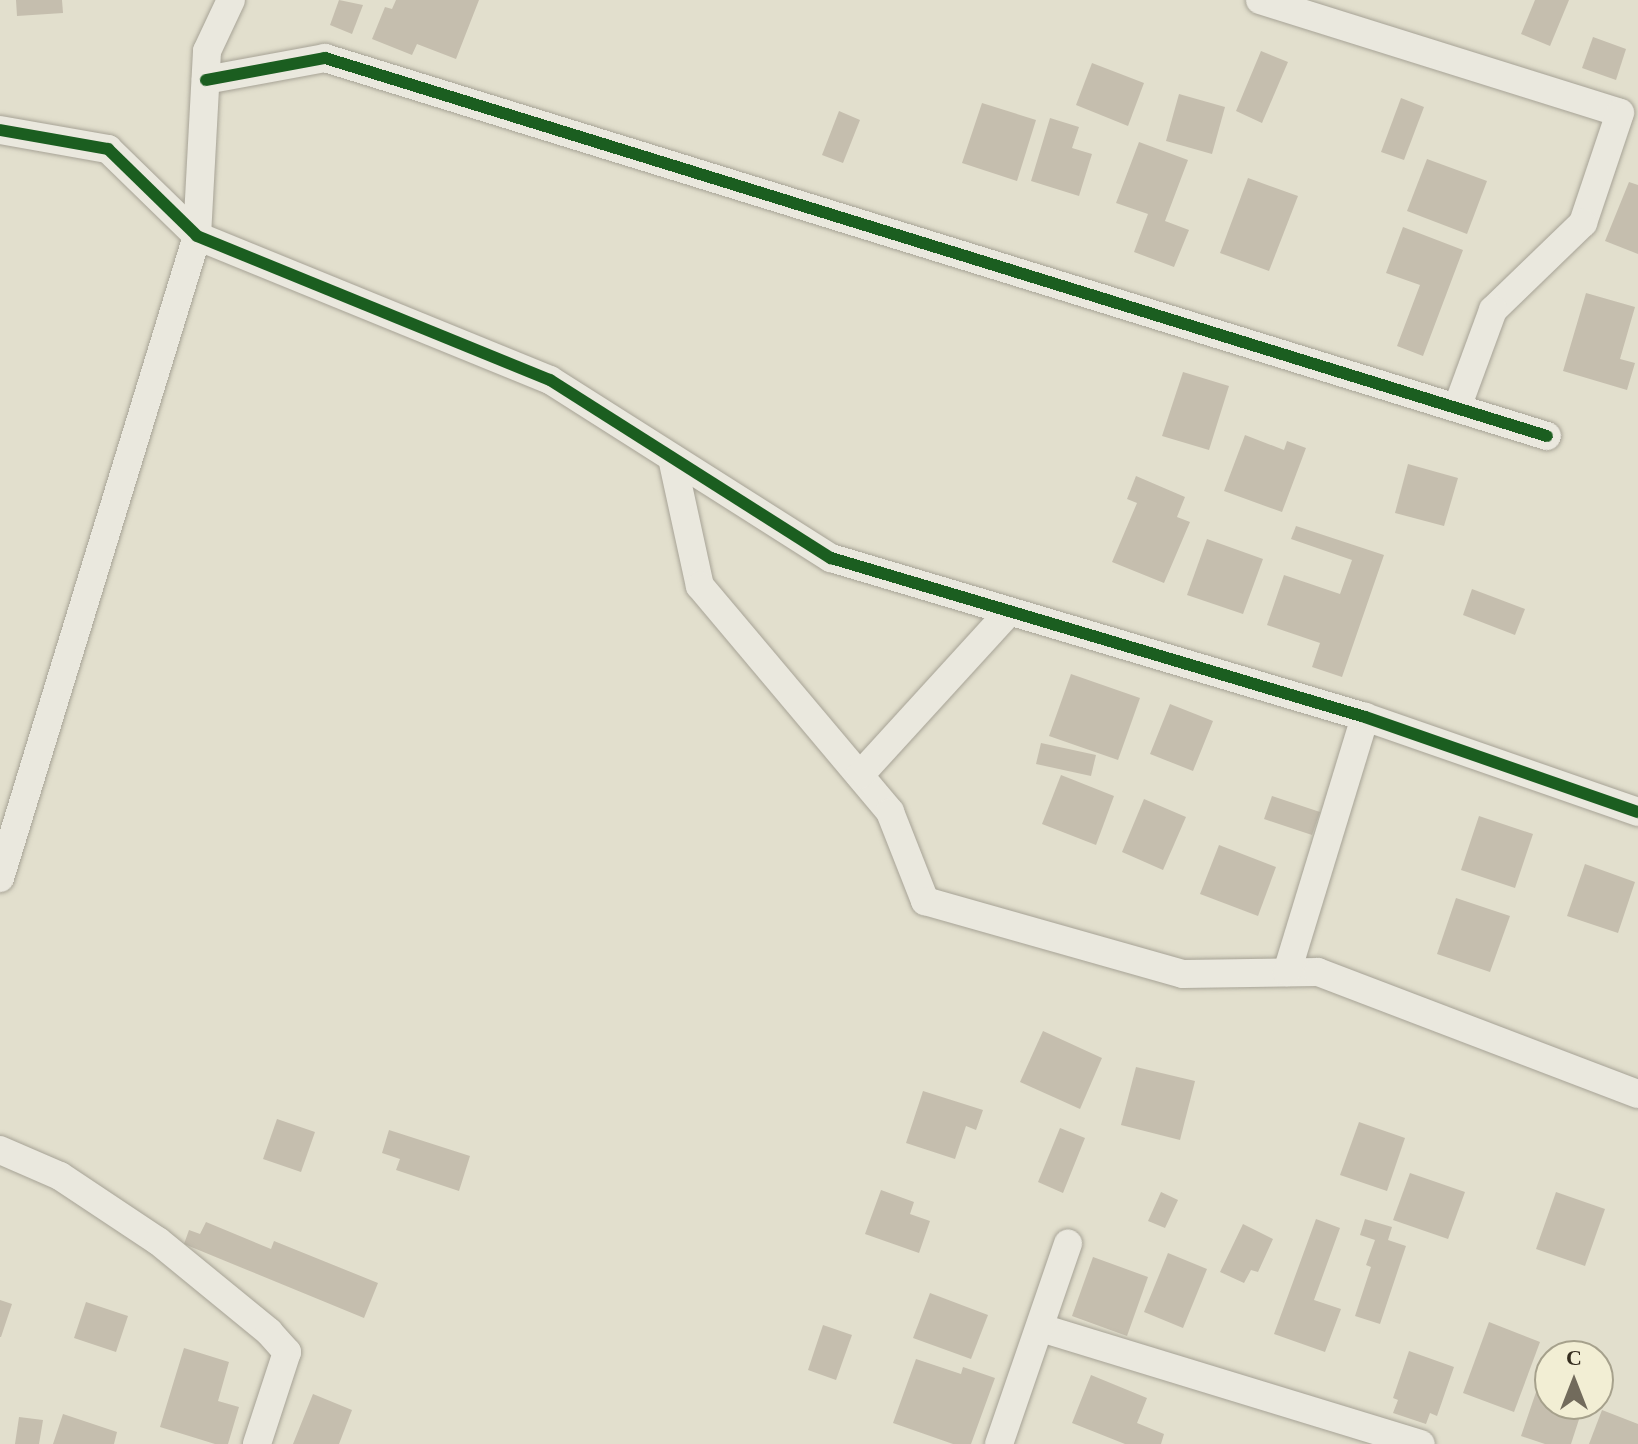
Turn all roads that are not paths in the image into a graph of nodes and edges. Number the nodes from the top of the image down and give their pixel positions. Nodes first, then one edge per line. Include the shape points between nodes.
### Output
1 (231, 0) edge
2 (1260, 0) edge
3 (206, 80) junction
4 (1629, 121) edge
5 (0, 130) edge
6 (197, 236) junction
7 (1457, 408) junction
8 (1547, 436) dead end
9 (672, 458) junction
10 (1009, 612) junction
11 (1365, 717) junction
12 (860, 775) junction
13 (1638, 812) edge
14 (0, 878) edge
15 (1287, 972) junction
16 (1638, 1094) edge
17 (0, 1150) edge
18 (1068, 1244) dead end
19 (1041, 1328) junction
20 (257, 1444) edge
21 (999, 1444) edge
22 (1421, 1444) edge

1 - 3 street via 207,51
2 - 4 street
3 - 6 street
3 - 7 street via 325,58
4 - 7 street via 1583,223 1493,310
5 - 6 street via 108,149
6 - 9 street via 550,380
6 - 14 street
7 - 8 street
9 - 10 street via 831,558
9 - 12 street via 700,586
10 - 11 street
10 - 12 street
11 - 13 street
11 - 15 street
12 - 15 street via 890,812 925,901 1183,974
15 - 16 street via 1318,972
17 - 20 street via 60,1176 158,1241 287,1352
18 - 19 street
19 - 21 street
19 - 22 street

